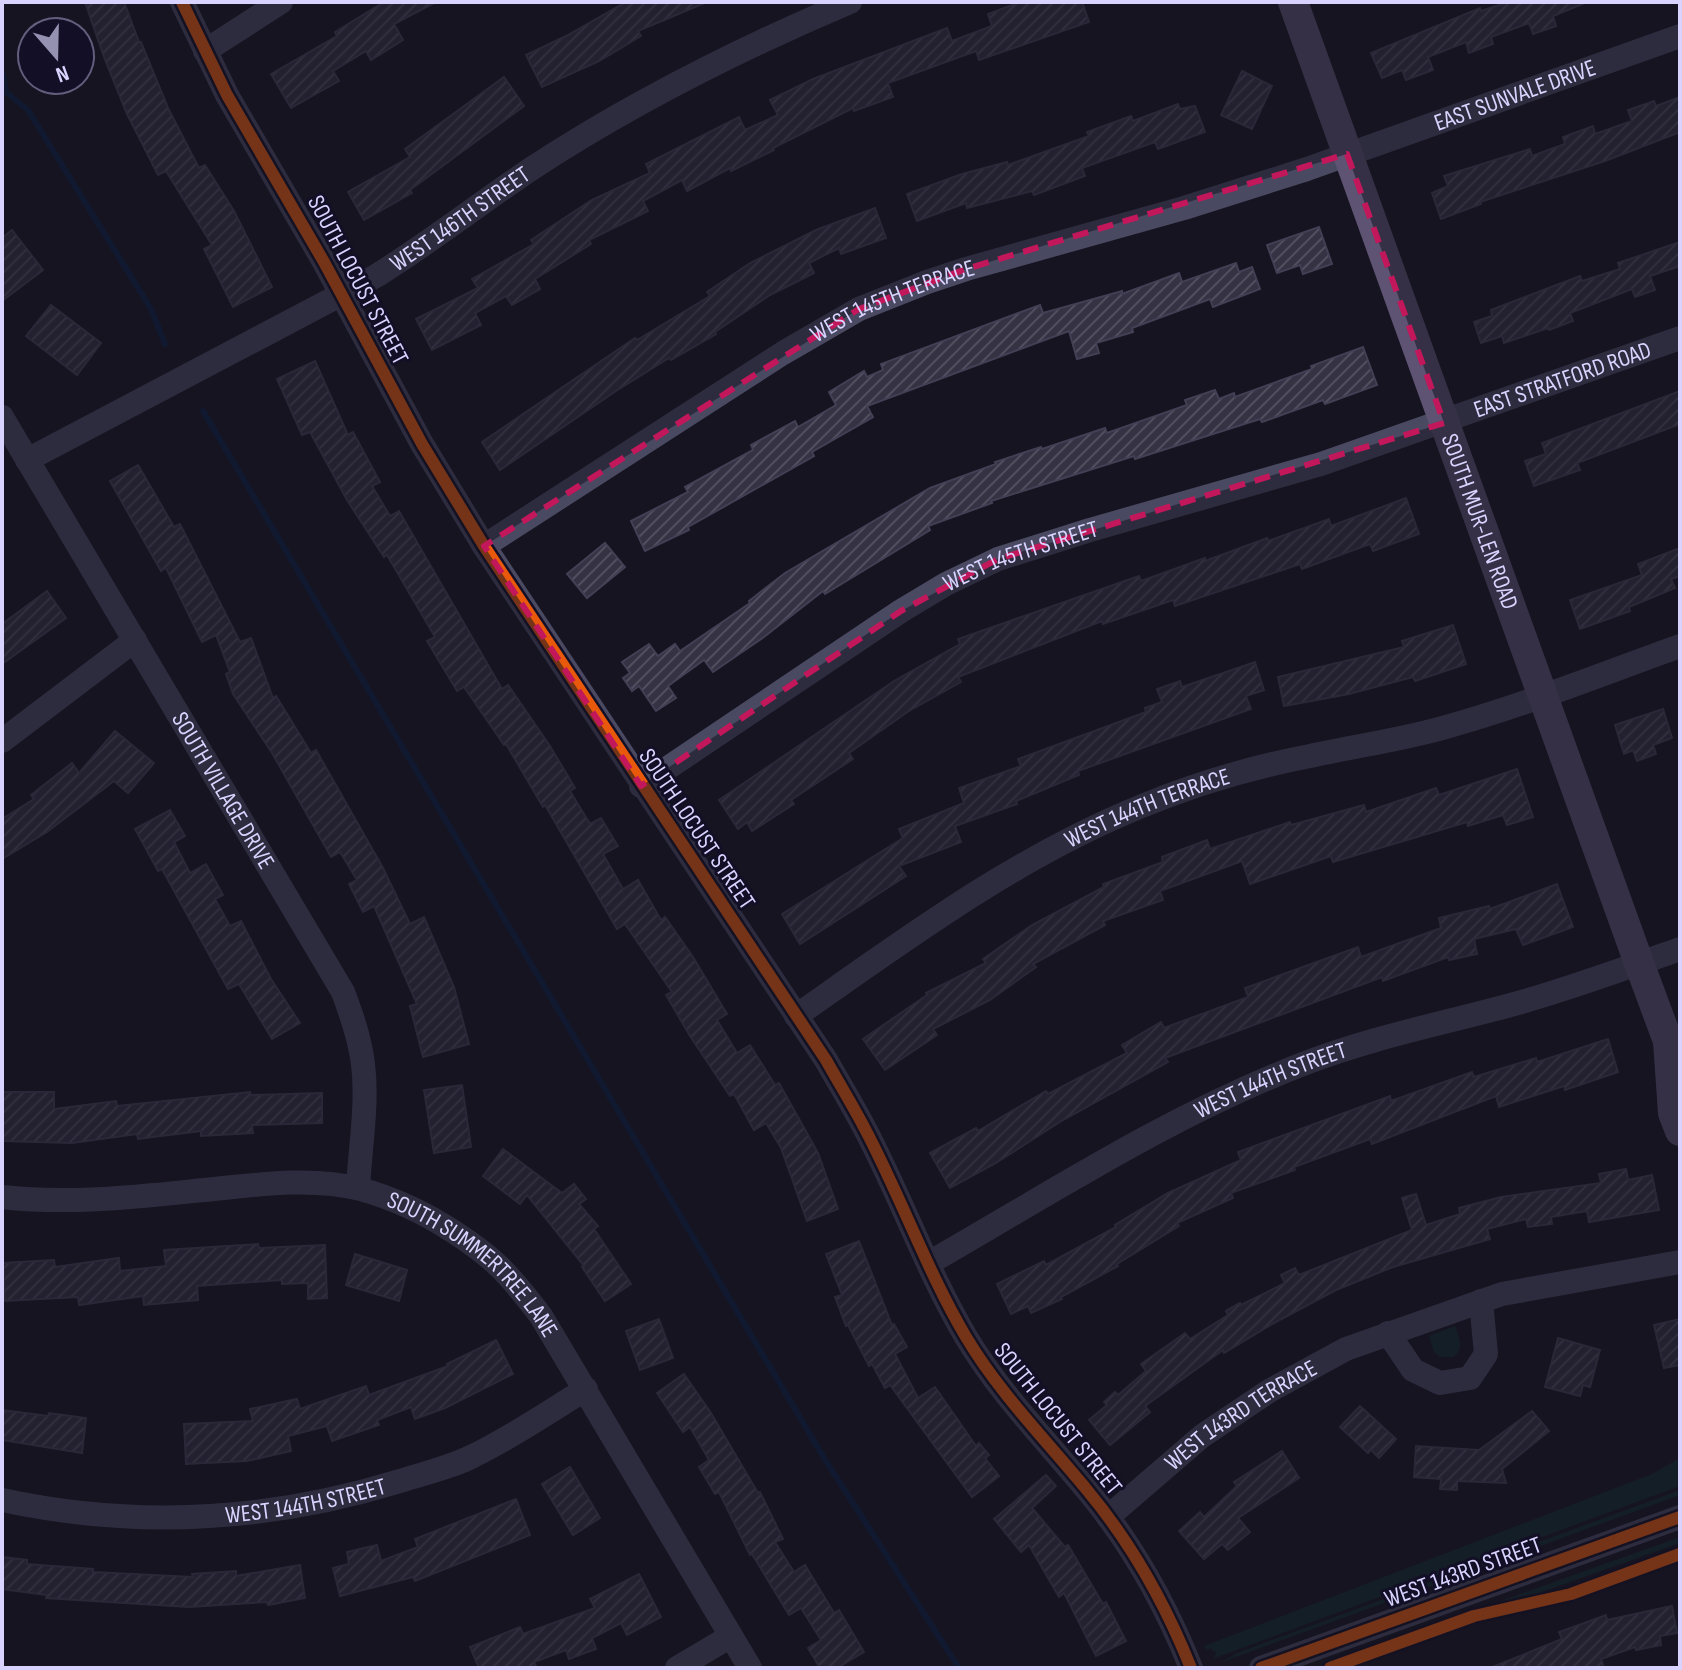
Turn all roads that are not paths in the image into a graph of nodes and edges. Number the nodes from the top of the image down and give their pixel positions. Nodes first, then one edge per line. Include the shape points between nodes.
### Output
1 (182, 2) edge
2 (281, 2) edge
3 (850, 2) edge
4 (1293, 2) edge
5 (1680, 36) edge
6 (205, 51) junction
7 (1347, 154) junction
8 (341, 295) junction
9 (1680, 338) edge
10 (2, 417) edge
11 (1444, 423) junction
12 (27, 460) junction
13 (484, 546) junction
14 (135, 640) junction
15 (1680, 646) edge
16 (1541, 696) junction
17 (2, 741) edge
18 (641, 786) junction
19 (1680, 949) edge
20 (1639, 963) junction
21 (796, 1016) junction
22 (1674, 1052) edge
23 (1680, 1131) edge
24 (358, 1188) junction
25 (2, 1197) edge
26 (1680, 1262) edge
27 (929, 1263) junction
28 (1481, 1301) junction
29 (1388, 1333) junction
30 (586, 1389) junction
31 (2, 1500) edge
32 (1108, 1517) junction
33 (1680, 1517) edge
34 (731, 1636) junction
35 (677, 1668) edge
36 (750, 1668) edge
37 (1191, 1668) edge
38 (1261, 1668) edge

1 - 6 street, SOUTH LOCUST STREET
2 - 6 street
3 - 8 street, WEST 146TH STREET via 693,74 614,118
4 - 7 main road, SOUTH MUR-LEN ROAD
5 - 7 street, EAST SUNVALE DRIVE
6 - 8 street, SOUTH LOCUST STREET
7 - 11 main road, SOUTH MUR-LEN ROAD
7 - 13 street, WEST 145TH TERRACE via 1184,208 966,269 859,309
8 - 12 street, WEST 146TH STREET
8 - 13 street, SOUTH LOCUST STREET
9 - 11 street, EAST STRATFORD ROAD
10 - 12 street, SOUTH VILLAGE DRIVE
11 - 16 main road, SOUTH MUR-LEN ROAD
11 - 18 street, WEST 145TH STREET via 998,559 901,611
12 - 14 street, SOUTH VILLAGE DRIVE
13 - 18 street, SOUTH LOCUST STREET
14 - 17 street
14 - 24 street, SOUTH VILLAGE DRIVE via 343,992 363,1063
15 - 16 street, WEST 144TH TERRACE
16 - 20 main road, SOUTH MUR-LEN ROAD
16 - 21 street, WEST 144TH TERRACE via 1445,728 1265,766 1142,805 988,885
18 - 21 street, SOUTH LOCUST STREET
19 - 20 street, WEST 144TH STREET
20 - 22 main road, SOUTH MUR-LEN ROAD
20 - 27 street, WEST 144TH STREET via 1522,1002 1405,1030 1241,1090 1162,1129
21 - 27 street, SOUTH LOCUST STREET via 865,1129
22 - 23 main road, SOUTH MUR-LEN ROAD via 1673,1113
24 - 25 street, SOUTH SUMMERTREE LANE via 289,1183 89,1201
24 - 30 street, SOUTH SUMMERTREE LANE via 433,1218 476,1246 541,1316
26 - 28 street, WEST 143RD TERRACE
27 - 32 street, SOUTH LOCUST STREET via 997,1384
28 - 29 street, WEST 143RD TERRACE
28 - 29 street via 1486,1354 1470,1378 1440,1383 1413,1370
29 - 32 street, WEST 143RD TERRACE via 1346,1349 1269,1391 1202,1436
30 - 31 street, WEST 144TH STREET via 453,1464 288,1509 150,1518
30 - 34 street, SOUTH SUMMERTREE LANE
32 - 37 street, SOUTH LOCUST STREET via 1168,1611
33 - 38 street, WEST 143RD STREET
34 - 35 street
34 - 36 street, SOUTH SUMMERTREE LANE

